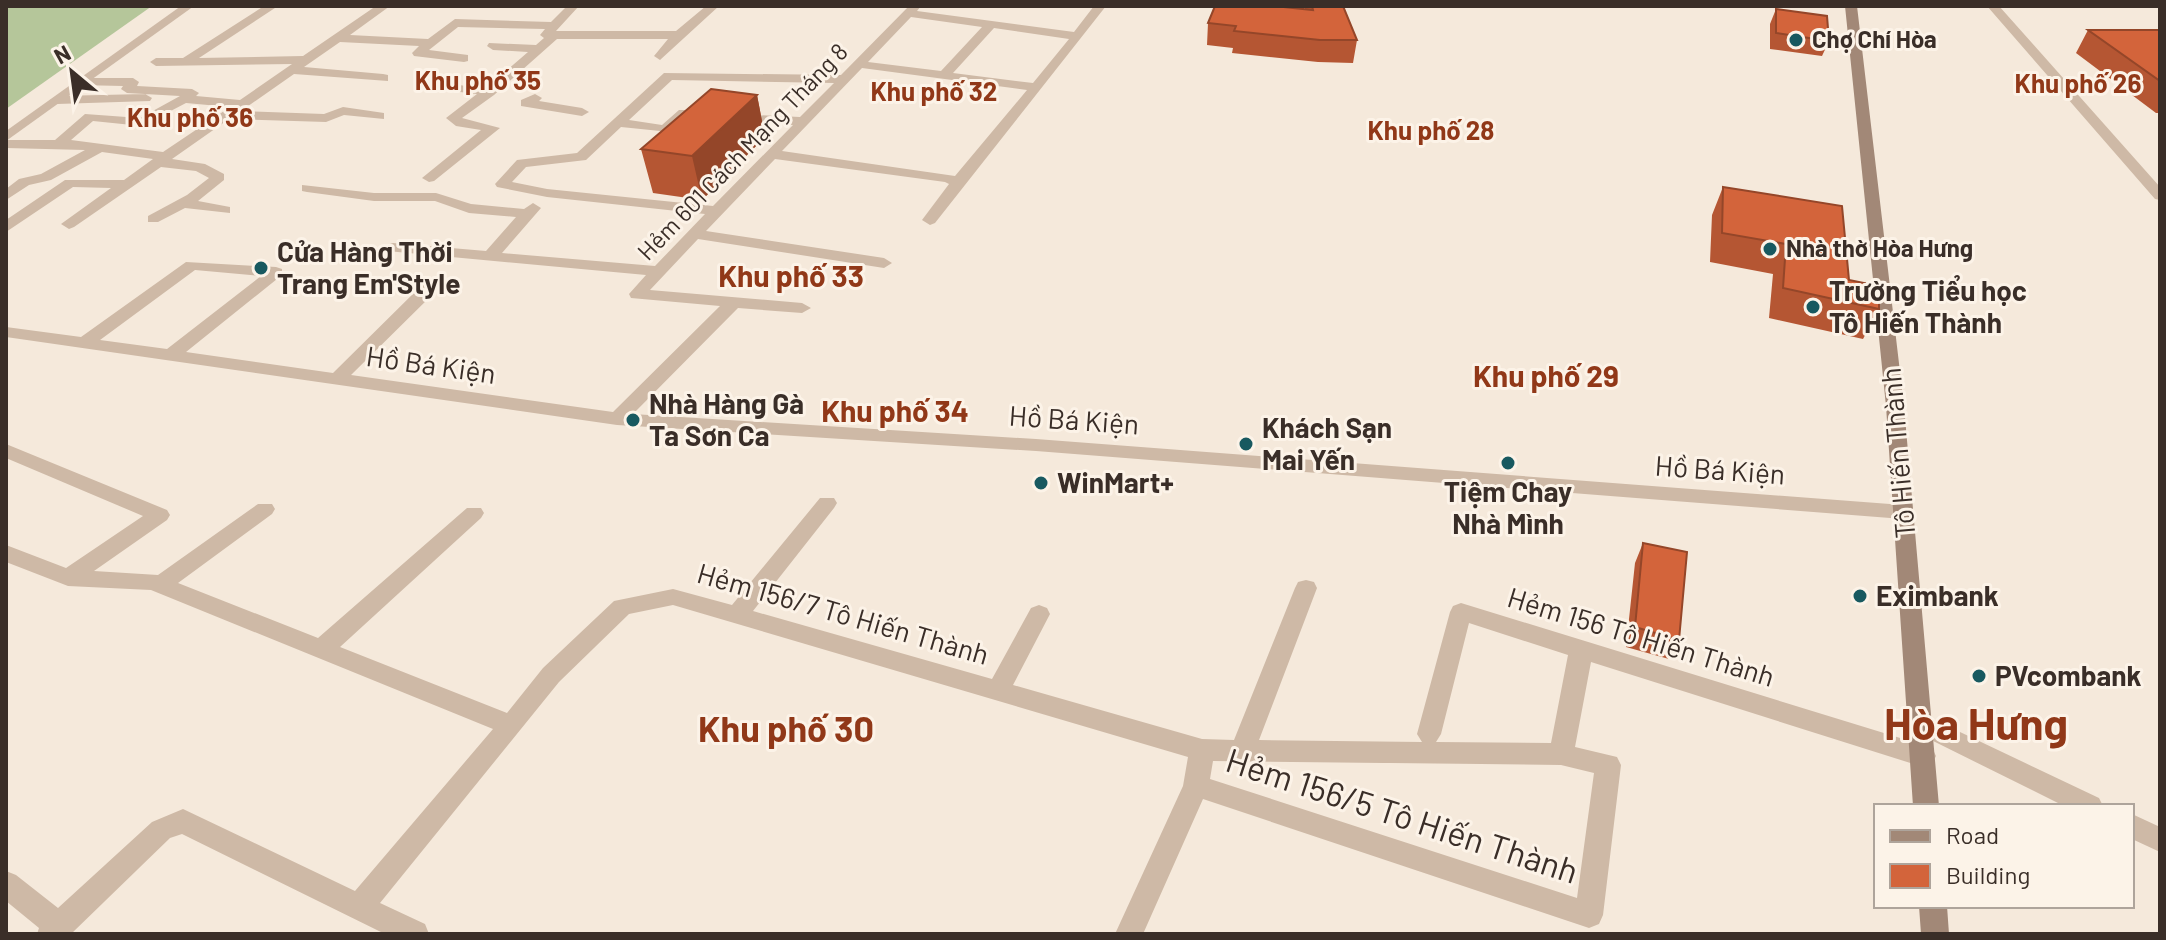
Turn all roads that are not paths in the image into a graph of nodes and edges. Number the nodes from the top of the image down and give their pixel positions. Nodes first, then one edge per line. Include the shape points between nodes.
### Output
1 (188, 6) edge
2 (272, 6) edge
3 (384, 6) edge
4 (573, 6) edge
5 (713, 6) edge
6 (1100, 6) edge
7 (1851, 6) edge
8 (1993, 6) edge
9 (912, 9) edge
10 (991, 24) junction
11 (554, 30) junction
12 (680, 35) junction
13 (1077, 36) junction
14 (339, 38) junction
15 (431, 43) junction
16 (493, 46) dead end
17 (539, 49) junction
18 (660, 56) dead end
19 (308, 60) junction
20 (185, 61) junction
21 (156, 62) dead end
22 (856, 64) junction
23 (451, 67) dead end
24 (293, 70) junction
25 (944, 75) junction
26 (439, 76) dead end
27 (383, 78) dead end
28 (842, 79) junction
29 (83, 82) junction
30 (1036, 87) junction
31 (161, 91) junction
32 (489, 92) junction
33 (535, 98) dead end
34 (184, 99) junction
35 (57, 100) junction
36 (244, 104) junction
37 (582, 112) dead end
38 (698, 114) edge
39 (228, 115) junction
40 (379, 116) dead end
41 (728, 116) edge
42 (802, 121) junction
43 (618, 123) junction
44 (6, 137) edge
45 (6, 144) edge
46 (58, 144) junction
47 (99, 148) junction
48 (770, 154) junction
49 (162, 160) junction
50 (429, 178) dead end
51 (956, 182) junction
52 (127, 184) junction
53 (307, 188) dead end
54 (547, 193) junction
55 (6, 196) edge
56 (2160, 196) edge
57 (183, 203) junction
58 (225, 210) dead end
59 (716, 211) junction
60 (527, 214) junction
61 (153, 219) dead end
62 (930, 220) dead end
63 (69, 224) dead end
64 (6, 227) edge
65 (694, 234) junction
66 (393, 248) dead end
67 (490, 257) junction
68 (884, 263) dead end
69 (659, 271) junction
70 (429, 288) dead end
71 (733, 303) junction
72 (802, 308) dead end
73 (6, 332) edge
74 (84, 343) junction
75 (170, 356) junction
76 (336, 380) junction
77 (617, 419) junction
78 (6, 450) edge
79 (827, 503) dead end
80 (265, 509) dead end
81 (1903, 512) junction
82 (474, 513) dead end
83 (6, 553) edge
84 (68, 578) junction
85 (160, 585) junction
86 (1306, 588) dead end
87 (1039, 614) dead end
88 (737, 615) junction
89 (322, 649) junction
90 (1581, 650) junction
91 (998, 690) junction
92 (1920, 723) junction
93 (511, 725) junction
94 (1429, 734) dead end
95 (1202, 750) junction
96 (1243, 750) junction
97 (1561, 754) junction
98 (1923, 756) junction
99 (1196, 786) junction
100 (1926, 804) edge
101 (2086, 804) edge
102 (2134, 827) edge
103 (2160, 840) edge
104 (6, 884) edge
105 (360, 906) junction
106 (1933, 908) edge
107 (55, 930) edge
108 (415, 934) edge
109 (1129, 934) edge
110 (1935, 934) edge

1 - 29 street
2 - 20 street
3 - 14 street
4 - 11 street
5 - 12 street
6 - 13 street
7 - 81 main road, Tô Hiến Thành
8 - 56 street
9 - 10 street
9 - 22 street, Hẻm 601 Cách Mạng Tháng 8
10 - 13 street
10 - 25 street
11 - 12 street
11 - 15 street via 455,23
11 - 17 street
12 - 18 street
13 - 30 street
14 - 15 street
14 - 19 street
15 - 23 street via 418,53 464,58
16 - 17 street
17 - 32 street
19 - 20 street
19 - 24 street
20 - 21 street
22 - 25 street
22 - 28 street, Hẻm 601 Cách Mạng Tháng 8
24 - 27 street
24 - 36 street
25 - 30 street
26 - 32 street via 426,84
28 - 42 street, Hẻm 601 Cách Mạng Tháng 8
28 - 43 street via 669,76
29 - 31 street via 133,82 127,89
29 - 35 street
30 - 51 street
31 - 34 street via 193,93
31 - 35 street via 142,99
32 - 50 street via 453,118 493,128
33 - 37 street via 526,103
34 - 36 street
34 - 46 street via 142,122 90,117
35 - 44 street
36 - 39 street
38 - 43 street via 683,113 665,129
39 - 40 street via 326,118 343,111
39 - 49 street
41 - 42 street
42 - 48 street, Hẻm 601 Cách Mạng Tháng 8
43 - 54 street via 581,157 522,163 502,184
45 - 46 street
46 - 47 street
47 - 49 street
47 - 55 street via 46,177 24,182
48 - 51 street
48 - 59 street, Hẻm 601 Cách Mạng Tháng 8
49 - 52 street
49 - 57 street via 200,167 219,177
51 - 62 street
52 - 63 street
52 - 64 street via 70,183
53 - 60 street via 374,197 436,197 469,208
54 - 59 street
54 - 60 street
57 - 58 street
57 - 61 street
59 - 65 street, Hẻm 601 Cách Mạng Tháng 8
60 - 67 street
65 - 68 street
65 - 69 street, Hẻm 601 Cách Mạng Tháng 8
66 - 67 street
67 - 69 street
69 - 71 street, Hẻm 601 Cách Mạng Tháng 8 via 637,294
70 - 76 street
71 - 72 street
71 - 77 street
73 - 74 street, Hồ Bá Kiện
74 - 75 street, Hồ Bá Kiện
74 - 75 street via 192,265 276,272
75 - 76 street, Hồ Bá Kiện
76 - 77 street, Hồ Bá Kiện
77 - 81 street, Hồ Bá Kiện via 1036,445
78 - 84 street via 160,515
79 - 88 street
80 - 85 street
81 - 92 main road, Tô Hiến Thành
82 - 89 street
83 - 84 street
84 - 85 street
85 - 89 street
86 - 96 street
87 - 91 street
88 - 91 street, Hẻm 156/7 Tô Hiến Thành
88 - 93 street, Hẻm 156/7 Tô Hiến Thành via 673,597 622,607 551,675
89 - 93 street
90 - 94 street, Hẻm 156 Tô Hiến Thành via 1461,612
90 - 97 street
90 - 98 street, Hẻm 156 Tô Hiến Thành
91 - 95 street, Hẻm 156/7 Tô Hiến Thành
92 - 98 main road, Tô Hiến Thành
92 - 101 street
93 - 105 street, Hẻm 156/7 Tô Hiến Thành
95 - 96 street, Hẻm 156/5 Tô Hiến Thành
95 - 99 street, Hẻm 156/5 Tô Hiến Thành
96 - 97 street, Hẻm 156/5 Tô Hiến Thành
97 - 99 street, Hẻm 156/5 Tô Hiến Thành via 1608,765 1589,915
98 - 100 main road, Tô Hiến Thành
99 - 109 street
102 - 103 street
104 - 107 street
105 - 107 street via 189,822 176,822 161,830
105 - 108 street
106 - 110 main road

